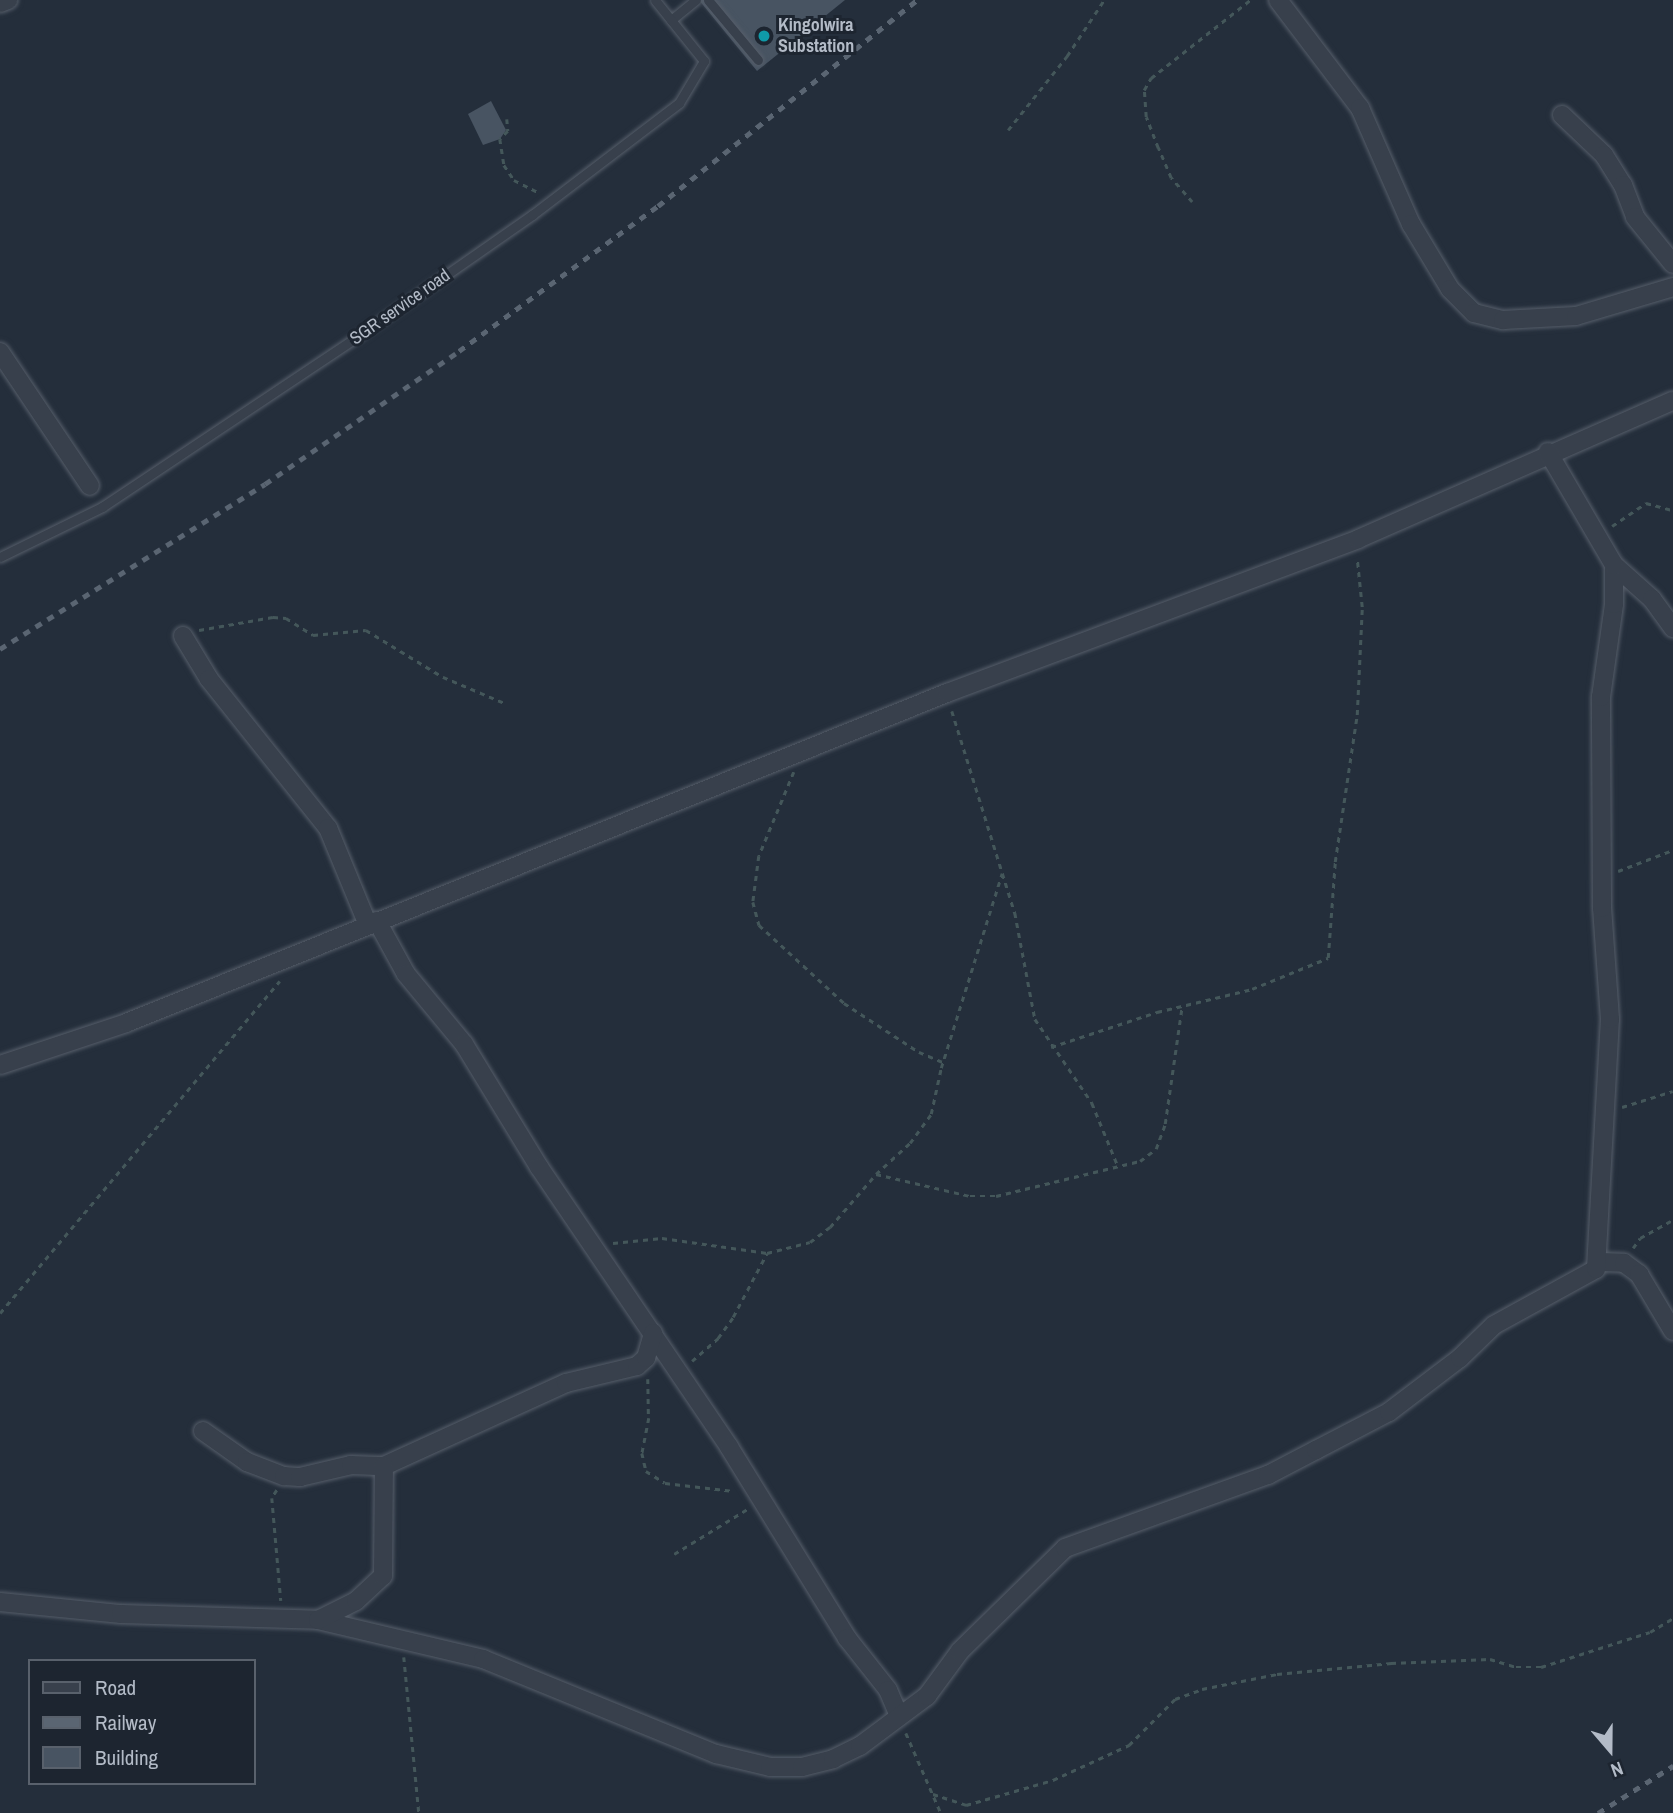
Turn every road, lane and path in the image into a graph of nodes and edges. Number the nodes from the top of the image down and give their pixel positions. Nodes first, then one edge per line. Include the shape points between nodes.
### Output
1 (8, 0) edge
2 (655, 0) edge
3 (696, 0) edge
4 (708, 0) edge
5 (1104, 0) edge
6 (1250, 0) edge
7 (1278, 0) edge
8 (0, 3) edge
9 (671, 20) junction
10 (758, 60) dead end
11 (1562, 115) dead end
12 (507, 119) dead end
13 (1008, 130) dead end
14 (551, 200) junction
15 (1192, 202) dead end
16 (1673, 264) edge
17 (1673, 287) edge
18 (0, 352) edge
19 (1673, 401) edge
20 (1548, 452) junction
21 (90, 486) dead end
22 (1673, 510) edge
23 (1354, 540) junction
24 (1597, 540) junction
25 (0, 557) edge
26 (1614, 565) junction
27 (1673, 628) edge
28 (183, 636) joint
29 (947, 693) junction
30 (507, 704) dead end
31 (798, 752) junction
32 (1673, 850) edge
33 (1002, 873) junction
34 (1601, 873) junction
35 (372, 923) junction
36 (284, 976) dead end
37 (1182, 1006) junction
38 (1051, 1048) junction
39 (943, 1062) junction
40 (0, 1065) edge
41 (1673, 1091) edge
42 (1606, 1112) junction
43 (1118, 1166) junction
44 (876, 1174) junction
45 (1673, 1220) edge
46 (596, 1249) junction
47 (767, 1253) junction
48 (1600, 1262) junction
49 (1624, 1263) junction
50 (0, 1313) edge
51 (1673, 1331) edge
52 (653, 1333) junction
53 (646, 1359) junction
54 (675, 1371) junction
55 (203, 1431) dead end
56 (384, 1466) junction
57 (288, 1476) junction
58 (760, 1501) junction
59 (674, 1554) dead end
60 (0, 1602) edge
61 (282, 1616) junction
62 (1673, 1618) edge
63 (318, 1620) junction
64 (404, 1641) junction
65 (899, 1717) junction
66 (933, 1794) junction
67 (419, 1813) edge
68 (942, 1813) edge

1 - 8 street
2 - 9 lane, SGR service road
3 - 9 lane
4 - 10 lane
5 - 13 path via 1067,56
6 - 15 path via 1151,78 1144,90 1146,117 1158,148 1171,178
7 - 17 street via 1360,108 1411,224 1450,289 1474,313 1503,320 1576,316
9 - 14 lane, SGR service road via 704,61 679,103
11 - 16 street via 1604,155 1623,185 1635,217
12 - 14 path via 508,131 500,139 504,165 514,180
14 - 25 lane, SGR service road via 360,335 102,507
18 - 21 street
19 - 20 street
20 - 23 street
20 - 24 street
22 - 24 path via 1646,503 1631,509
23 - 29 street
23 - 37 path via 1362,607 1357,715 1335,862 1328,958 1252,989
24 - 26 street
26 - 27 street
26 - 34 street via 1614,604 1601,697
28 - 30 path via 233,621 273,617 286,618 313,635 366,631 443,677
28 - 35 street via 209,679 328,828
29 - 31 street
29 - 33 path
31 - 35 street
31 - 39 path via 791,785 759,856 753,902 759,925 844,1003 919,1052
32 - 34 path via 1632,869
33 - 38 path via 1015,914 1035,1019
33 - 39 path
34 - 42 street via 1609,1019
35 - 40 street via 126,1023
35 - 46 street via 406,974 464,1044 539,1167
36 - 50 path
37 - 38 path
37 - 43 path via 1170,1099 1156,1149 1140,1161
38 - 43 path via 1092,1103
39 - 44 path via 931,1114 910,1143
41 - 42 path
42 - 48 street
43 - 44 path via 996,1196 970,1196
44 - 47 path via 830,1227 810,1242
45 - 49 path via 1640,1238
46 - 47 path via 624,1239 662,1238
46 - 52 street
47 - 54 path via 745,1300 718,1338
48 - 49 street
48 - 65 street via 1596,1269 1494,1325 1432,1380 1364,1425 1268,1475 1065,1548 960,1651 931,1692
49 - 51 street via 1639,1275
52 - 53 street
52 - 54 street
53 - 56 street via 627,1370 566,1383
53 - 58 path via 650,1405 642,1453 646,1471 665,1483 724,1489
54 - 58 street
55 - 57 street via 247,1462
56 - 57 street via 351,1465
56 - 63 street via 383,1576 356,1601
57 - 61 path via 272,1498
58 - 59 path
58 - 65 street via 847,1638 888,1690
60 - 61 street via 220,1618
61 - 63 street
62 - 66 path via 1650,1632 1541,1667 1516,1667 1490,1659 1391,1663 1277,1674 1202,1689 1175,1699 1129,1745 1054,1780 966,1805
63 - 64 street
64 - 65 street via 482,1659 716,1754 770,1767 833,1759
64 - 67 path
65 - 66 path
66 - 68 path

